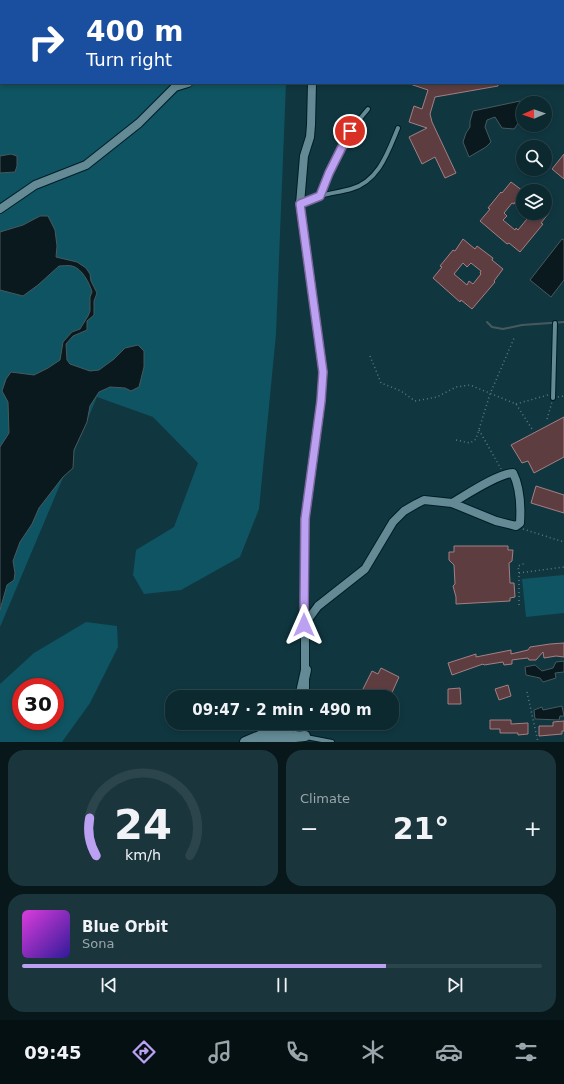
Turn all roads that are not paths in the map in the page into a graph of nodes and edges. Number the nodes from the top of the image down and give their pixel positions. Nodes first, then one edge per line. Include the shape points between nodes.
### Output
1 (185, 84) edge
2 (312, 84) edge
3 (368, 109) dead end
4 (398, 128) dead end
5 (320, 196) junction
6 (300, 204) junction
7 (0, 209) edge
8 (555, 323) dead end
9 (553, 398) road end
10 (452, 503) junction
11 (304, 625) junction
12 (306, 670) junction
13 (302, 690) edge
14 (305, 690) edge
15 (272, 730) edge
16 (286, 730) edge
17 (262, 738) edge
18 (306, 739) edge
19 (245, 742) edge
20 (332, 742) edge

1 - 7 street via 175,87 139,123 86,165 35,185
2 - 6 street via 310,137 304,156
3 - 5 lane via 350,131
4 - 5 lane via 386,157 375,174 363,184 351,189
5 - 6 lane
6 - 11 street via 323,372 305,519
8 - 9 lane
10 - 10 street via 504,474 513,472 517,480 520,523 516,526 496,521
10 - 11 street via 424,500 404,511 393,522 365,569 318,606
11 - 12 street
12 - 13 street
12 - 14 street
15 - 17 street
16 - 17 street
17 - 18 street
17 - 19 street
18 - 20 lane

